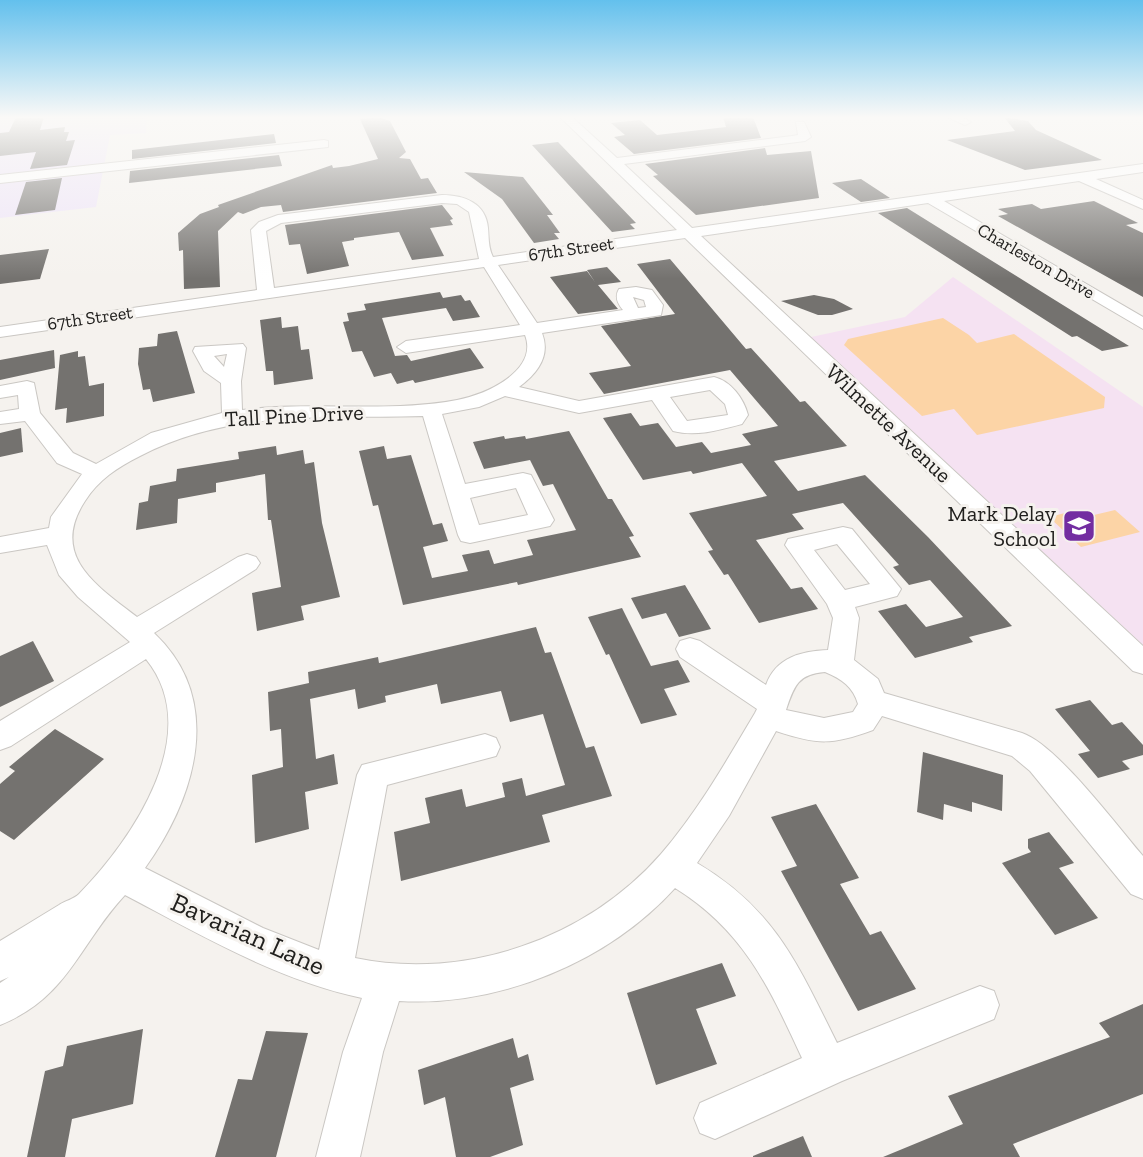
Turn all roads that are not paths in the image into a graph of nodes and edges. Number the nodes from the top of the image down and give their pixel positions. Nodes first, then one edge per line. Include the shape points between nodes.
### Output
1 (74, 171) edge
2 (623, 171) edge
3 (1120, 171) edge
4 (1081, 176) junction
5 (0, 179) edge
6 (930, 198) junction
7 (1143, 205) edge
8 (687, 232) junction
9 (488, 260) junction
10 (266, 292) junction
11 (634, 314) dead end
12 (1143, 324) edge
13 (531, 330) junction
14 (0, 332) edge
15 (406, 347) dead end
16 (231, 381) dead end
17 (504, 390) junction
18 (0, 392) edge
19 (658, 393) dead end
20 (431, 410) junction
21 (30, 414) junction
22 (232, 416) junction
23 (0, 418) edge
24 (96, 473) junction
25 (456, 493) dead end
26 (58, 535) junction
27 (0, 545) edge
28 (247, 563) dead end
29 (839, 601) dead end
30 (141, 638) junction
31 (690, 649) dead end
32 (1143, 663) edge
33 (840, 664) junction
34 (875, 702) junction
35 (770, 710) junction
36 (0, 736) edge
37 (485, 747) dead end
38 (672, 867) junction
39 (120, 874) junction
40 (1143, 882) edge
41 (91, 905) junction
42 (0, 962) edge
43 (333, 972) junction
44 (387, 981) junction
45 (980, 1005) dead end
46 (0, 1006) edge
47 (828, 1067) junction
48 (715, 1118) dead end
49 (338, 1157) edge

1 - 5 street
2 - 8 street, Wilmette Avenue
3 - 4 street, 67th Street
4 - 6 street, 67th Street
4 - 7 street
6 - 8 street, 67th Street
6 - 12 street, Charleston Drive
8 - 9 street, 67th Street
8 - 32 street, Wilmette Avenue
9 - 10 street, 67th Street
9 - 10 street, Tall Pine Drive via 482,249 481,224 470,205 461,200 278,219 258,230
9 - 13 street, Tall Pine Drive
10 - 14 street, 67th Street
11 - 13 street
13 - 15 street
13 - 17 street, Tall Pine Drive via 538,348 536,357 519,379
16 - 22 street
17 - 19 street via 579,407
17 - 20 street, Tall Pine Drive via 468,404
18 - 21 street via 27,387
20 - 22 street, Tall Pine Drive
20 - 25 street
21 - 23 street
21 - 24 street via 65,458
22 - 24 street, Tall Pine Drive via 154,438
24 - 26 street, Tall Pine Drive via 70,504
26 - 27 street
26 - 30 street via 64,567
28 - 30 street
29 - 33 street via 846,618
30 - 36 street
30 - 39 street via 173,676 182,729 179,759 166,800
31 - 35 street
33 - 34 street via 862,679
33 - 35 street, Bavarian Lane via 812,661 786,672
34 - 35 street via 862,721 832,730 816,729
34 - 40 street via 1022,746 1041,761
35 - 38 street, Bavarian Lane via 718,804
37 - 43 street via 373,775
38 - 44 street, Bavarian Lane via 629,909 602,928 542,958 501,972 457,979
38 - 47 street via 732,908 754,934 771,957
39 - 41 street
39 - 43 street, Bavarian Lane via 258,944
41 - 42 street
41 - 46 street via 48,970
43 - 44 street, Bavarian Lane
44 - 49 street via 363,1052
45 - 47 street
47 - 48 street

